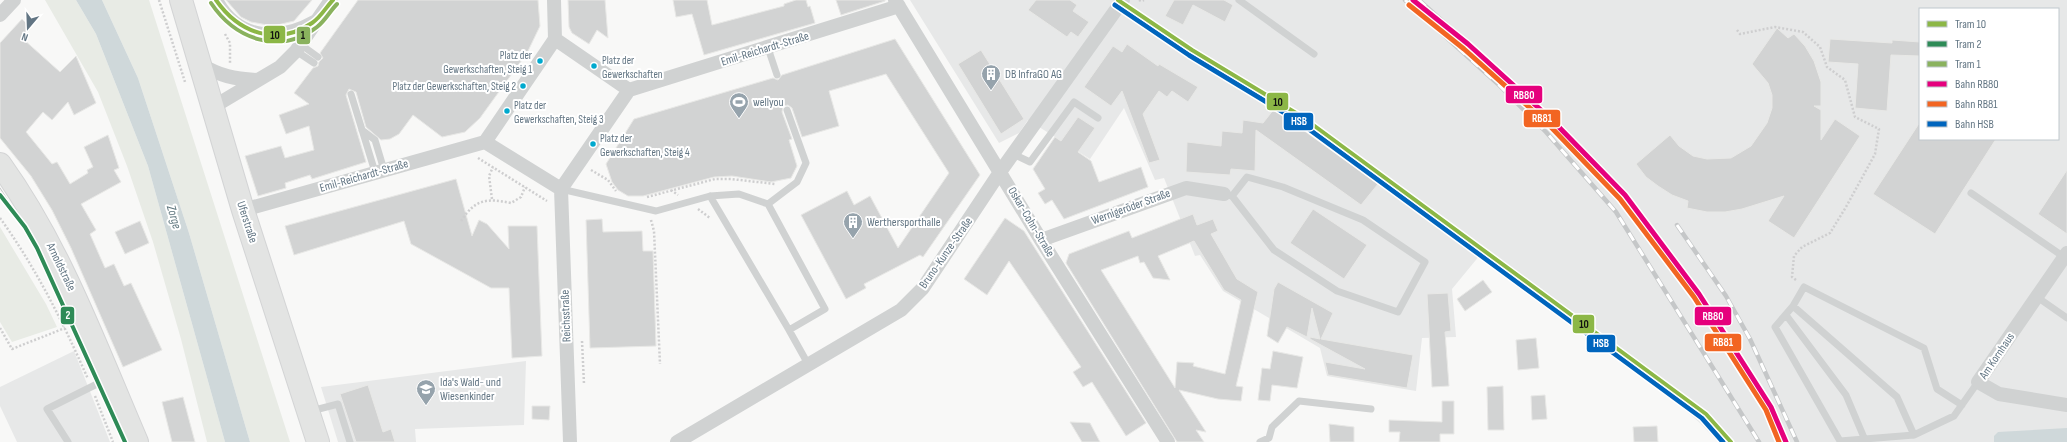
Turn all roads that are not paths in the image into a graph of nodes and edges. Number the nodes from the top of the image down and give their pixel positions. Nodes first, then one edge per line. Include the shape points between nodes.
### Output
1 (14, 0) edge
2 (181, 0) edge
3 (216, 0) edge
4 (331, 0) edge
5 (554, 0) edge
6 (1122, 0) edge
7 (1239, 0) edge
8 (897, 3) edge
9 (0, 15) edge
10 (316, 21) junction
11 (555, 39) junction
12 (298, 48) junction
13 (768, 48) junction
14 (1314, 54) dead end
15 (316, 60) dead end
16 (200, 64) junction
17 (777, 75) dead end
18 (257, 80) junction
19 (629, 90) junction
20 (351, 94) dead end
21 (212, 107) junction
22 (787, 110) dead end
23 (1098, 118) dead end
24 (485, 142) junction
25 (1015, 152) junction
26 (0, 164) edge
27 (380, 171) junction
28 (1000, 172) junction
29 (561, 189) junction
30 (1971, 193) dead end
31 (1228, 195) junction
32 (710, 196) junction
33 (768, 204) junction
34 (243, 210) junction
35 (1041, 240) junction
36 (2066, 255) edge
37 (2037, 297) junction
38 (1793, 306) junction
39 (1786, 315) junction
40 (2067, 318) edge
41 (789, 330) junction
42 (808, 364) junction
43 (1978, 382) junction
44 (100, 383) junction
45 (1962, 405) junction
46 (2067, 405) edge
47 (1371, 409) dead end
48 (309, 412) junction
49 (1914, 436) junction
50 (1865, 440) junction
51 (68, 442) edge
52 (137, 442) edge
53 (318, 442) edge
54 (350, 442) edge
55 (570, 442) edge
56 (677, 442) edge
57 (1168, 442) edge
58 (1260, 442) edge

1 - 9 street
2 - 16 main road, Uferstraße
3 - 10 street via 228,18 239,26 264,34 279,35
4 - 10 street
5 - 11 street
6 - 25 street, Bruno-Kunze-Straße
7 - 14 lane
8 - 13 street, Emil-Reichardt-Straße
8 - 28 street, Oskar-Cohn-Straße
10 - 12 street
11 - 19 street
11 - 24 street
12 - 15 lane
12 - 18 street via 280,67
13 - 17 lane
13 - 19 street, Emil-Reichardt-Straße
16 - 18 street via 215,73
16 - 21 main road, Uferstraße
18 - 21 street
19 - 29 street
20 - 27 lane via 362,129 375,140
21 - 34 main road, Uferstraße
22 - 33 lane via 806,163 797,182
23 - 25 lane via 1074,102 1030,162
24 - 27 street, Emil-Reichardt-Straße
24 - 29 street
25 - 28 street, Bruno-Kunze-Straße
26 - 44 main road, Arnoldstraße via 49,241 75,297
27 - 34 street, Emil-Reichardt-Straße
28 - 35 street, Oskar-Cohn-Straße
28 - 42 street, Bruno-Kunze-Straße via 923,288 901,310
29 - 32 lane via 656,211
29 - 55 street, Reichsstraße
30 - 36 lane
31 - 31 lane via 1274,250 1337,291 1350,296 1398,312 1424,262 1363,220 1283,187 1247,177
31 - 35 street, Wernigeröder Straße via 1186,188
32 - 33 lane via 739,194
32 - 41 lane
33 - 41 lane via 825,309
34 - 48 main road, Uferstraße
35 - 57 street, Oskar-Cohn-Straße
36 - 37 street, Am Kornhaus
37 - 40 lane
37 - 43 street, Am Kornhaus
38 - 39 lane
38 - 45 lane via 1804,287 1924,348 1936,389
38 - 49 lane via 1897,397
39 - 50 lane via 1846,395
39 - 50 lane via 1775,327 1840,441
41 - 42 lane
42 - 56 street, Bruno-Kunze-Straße
43 - 45 lane
43 - 46 street, Am Kornhaus via 1999,394
44 - 51 lane via 47,409
44 - 52 main road, Arnoldstraße
45 - 49 lane via 1954,416
47 - 58 lane via 1299,401 1272,427 1269,438
48 - 53 main road, Uferstraße
48 - 54 lane via 338,404
49 - 50 lane

